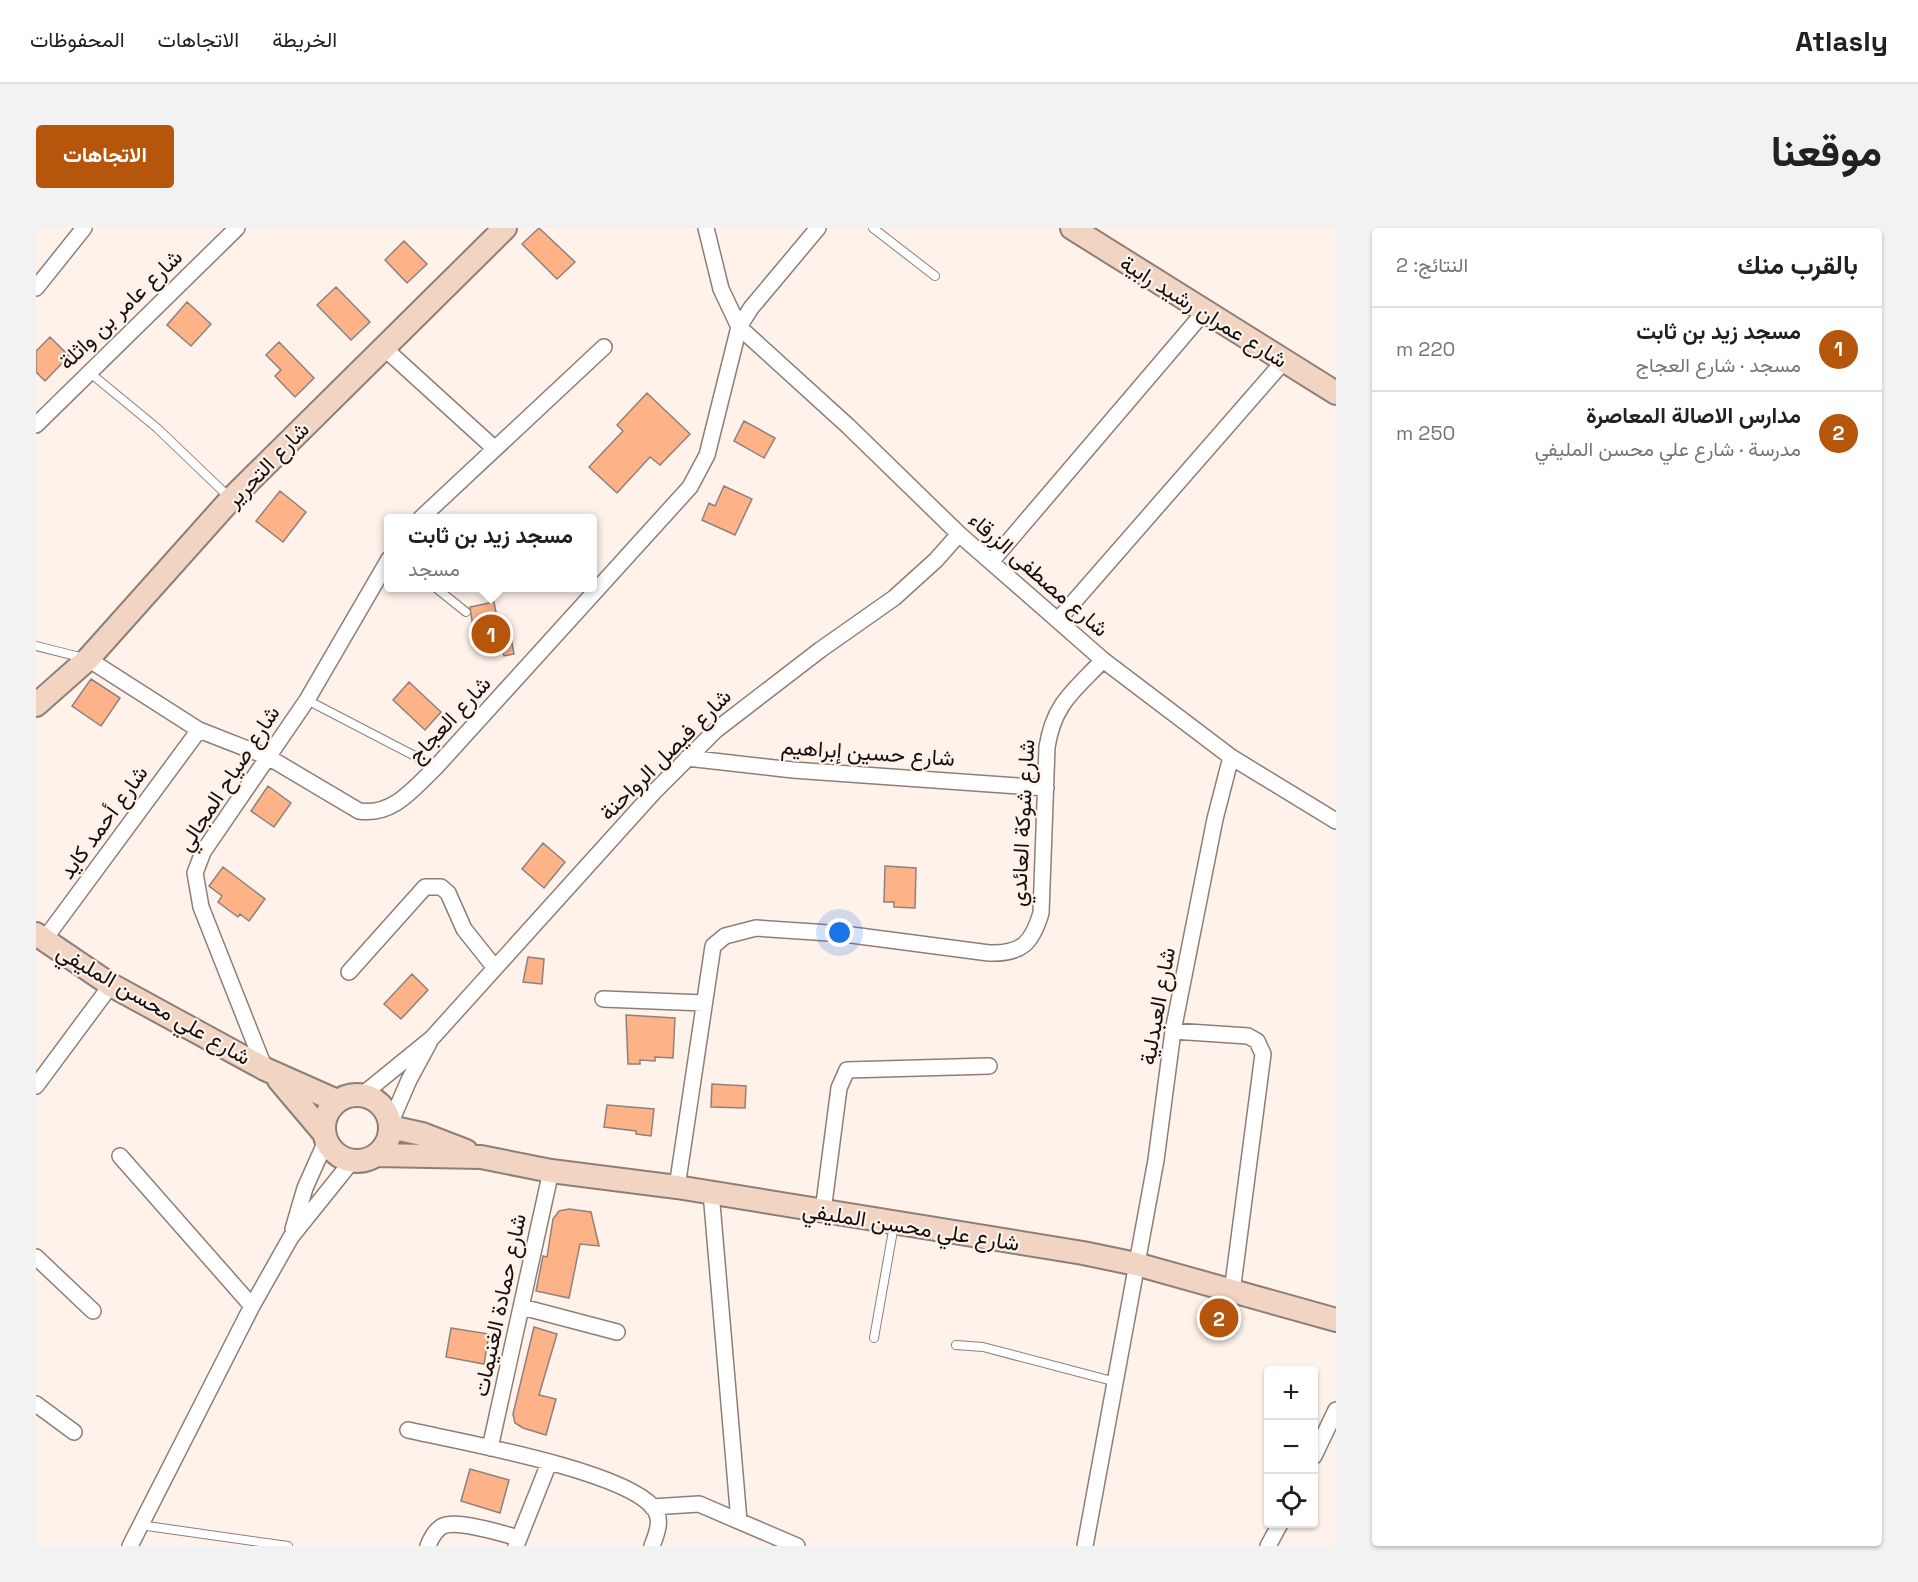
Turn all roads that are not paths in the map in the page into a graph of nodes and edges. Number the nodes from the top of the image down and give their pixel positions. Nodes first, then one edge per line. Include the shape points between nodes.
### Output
1 (84, 228) edge
2 (237, 228) edge
3 (505, 228) edge
4 (706, 228) edge
5 (818, 228) edge
6 (873, 228) edge
7 (1072, 228) edge
8 (935, 276) dead end
9 (36, 288) edge
10 (1205, 311) junction
11 (739, 327) junction
12 (604, 346) dead end
13 (382, 347) junction
14 (1284, 361) junction
15 (88, 372) junction
16 (1336, 393) edge
17 (36, 425) edge
18 (494, 448) junction
19 (231, 499) junction
20 (427, 514) edge
21 (959, 534) junction
22 (991, 562) junction
23 (384, 568) edge
24 (597, 590) edge
25 (441, 592) edge
26 (595, 592) edge
27 (466, 612) dead end
28 (1058, 620) junction
29 (36, 646) edge
30 (88, 659) junction
31 (1103, 660) junction
32 (307, 699) junction
33 (36, 705) edge
34 (199, 730) junction
35 (268, 757) junction
36 (1231, 757) junction
37 (687, 758) junction
38 (436, 767) junction
39 (1046, 788) junction
40 (1336, 821) edge
41 (40, 937) edge
42 (495, 968) junction
43 (349, 972) dead end
44 (111, 985) junction
45 (603, 999) dead end
46 (704, 1003) junction
47 (1173, 1031) junction
48 (432, 1038) junction
49 (989, 1066) dead end
50 (269, 1071) junction
51 (36, 1086) edge
52 (362, 1095) junction
53 (337, 1101) junction
54 (390, 1126) junction
55 (325, 1137) junction
56 (377, 1155) junction
57 (120, 1156) dead end
58 (481, 1157) junction
59 (352, 1161) junction
60 (551, 1171) junction
61 (677, 1186) junction
62 (711, 1192) junction
63 (823, 1211) junction
64 (894, 1224) junction
65 (291, 1237) junction
66 (36, 1257) edge
67 (1136, 1264) junction
68 (1232, 1292) junction
69 (252, 1306) junction
70 (522, 1307) junction
71 (93, 1311) dead end
72 (1336, 1320) edge
73 (617, 1332) dead end
74 (874, 1338) dead end
75 (956, 1345) dead end
76 (1116, 1382) junction
77 (36, 1404) edge
78 (1336, 1410) edge
79 (408, 1430) dead end
80 (74, 1432) dead end
81 (490, 1448) junction
82 (1318, 1448) edge
83 (549, 1463) junction
84 (652, 1507) junction
85 (739, 1521) junction
86 (140, 1525) junction
87 (1278, 1528) edge
88 (518, 1542) edge
89 (130, 1546) edge
90 (288, 1546) edge
91 (428, 1546) edge
92 (652, 1546) edge
93 (797, 1546) edge
94 (1085, 1546) edge
95 (1268, 1546) edge

1 - 9 street
2 - 15 street, شارع عامر بن واثلة
3 - 13 street, شارع التحرير
4 - 11 street via 721,289
5 - 11 street, شارع العجاج
6 - 8 lane
7 - 10 street, شارع عمران رشيد رابية
10 - 14 street, شارع عمران رشيد رابية
10 - 22 street
11 - 21 street, شارع مصطفى الزرقاء
11 - 24 street, شارع العجاج via 707,455 690,487
12 - 18 street
13 - 18 street
13 - 19 street, شارع التحرير
14 - 16 street, شارع عمران رشيد رابية
14 - 28 street
15 - 17 street, شارع عامر بن واثلة
15 - 19 lane via 157,428
18 - 20 street
19 - 30 street, شارع التحرير
21 - 22 street, شارع مصطفى الزرقاء
21 - 37 street, شارع فيصل الرواحنة via 915,580 753,700
22 - 28 street, شارع مصطفى الزرقاء
23 - 32 street, شارع صياح المجالي
25 - 27 lane
26 - 38 street, شارع العجاج
28 - 31 street, شارع مصطفى الزرقاء
29 - 30 lane
30 - 33 street, شارع التحرير
30 - 34 street, شارع العجاج
31 - 36 street, شارع مصطفى الزرقاء
31 - 39 street, شارع شوكة العائدي via 1055,714 1047,747
32 - 35 street, شارع صياح المجالي
32 - 38 lane
34 - 35 street, شارع العجاج
34 - 41 street, شارع أحمد كايد
35 - 38 street, شارع العجاج via 339,801 374,813 390,808
35 - 50 street, شارع صياح المجالي via 203,852 195,873 201,907
36 - 40 street, شارع مصطفى الزرقاء
36 - 47 street, شارع العبدلية
37 - 39 street, شارع حسين إبراهيم via 793,770
37 - 42 street, شارع فيصل الرواحنة
39 - 46 street, شارع شوكة العائدي via 1041,913 1035,934 1021,947 1008,954 989,953 844,934 756,928 725,936 713,946
41 - 44 street, شارع علي محسن المليفي
42 - 43 street via 464,929 448,893 433,885 425,887
42 - 48 street, شارع فيصل الرواحنة
44 - 50 street, شارع علي محسن المليفي
44 - 51 street
45 - 46 street
46 - 61 street, شارع شوكة العائدي
47 - 67 street, شارع العبدلية via 1156,1160
47 - 68 street via 1248,1036 1257,1041 1263,1054
48 - 52 street, شارع فيصل الرواحنة
48 - 54 street, شارع فيصل الرواحنة
49 - 63 street via 847,1070 839,1088
50 - 53 street, شارع علي محسن المليفي
50 - 55 street, شارع علي محسن المليفي
52 - 53 street via 353,1094
52 - 54 street via 384,1108
53 - 55 street via 326,1115
54 - 56 street via 387,1142
54 - 58 street, شارع علي محسن المليفي
55 - 59 street via 336,1155
55 - 65 street
56 - 58 street, شارع علي محسن المليفي
56 - 59 street
57 - 69 street
58 - 60 street, شارع علي محسن المليفي
59 - 65 street
60 - 61 street, شارع علي محسن المليفي
60 - 70 street, شارع حمادة الغنيمات
61 - 62 street, شارع علي محسن المليفي
62 - 63 street, شارع علي محسن المليفي
62 - 85 street
63 - 64 street, شارع علي محسن المليفي
64 - 67 street, شارع علي محسن المليفي
64 - 74 lane
65 - 69 street
66 - 71 street
67 - 68 street, شارع علي محسن المليفي
67 - 76 street, شارع العبدلية
68 - 72 street, شارع علي محسن المليفي
69 - 86 street
70 - 73 street
70 - 81 street, شارع حمادة الغنيمات
75 - 76 lane via 983,1347
76 - 94 street, شارع العبدلية
77 - 80 street
78 - 82 street
79 - 81 street
81 - 83 street
83 - 84 street via 623,1486
83 - 88 street
84 - 85 street via 699,1504
84 - 92 street via 659,1530
85 - 93 street
86 - 89 street
86 - 90 lane
87 - 95 street
88 - 91 street via 457,1524 443,1525

